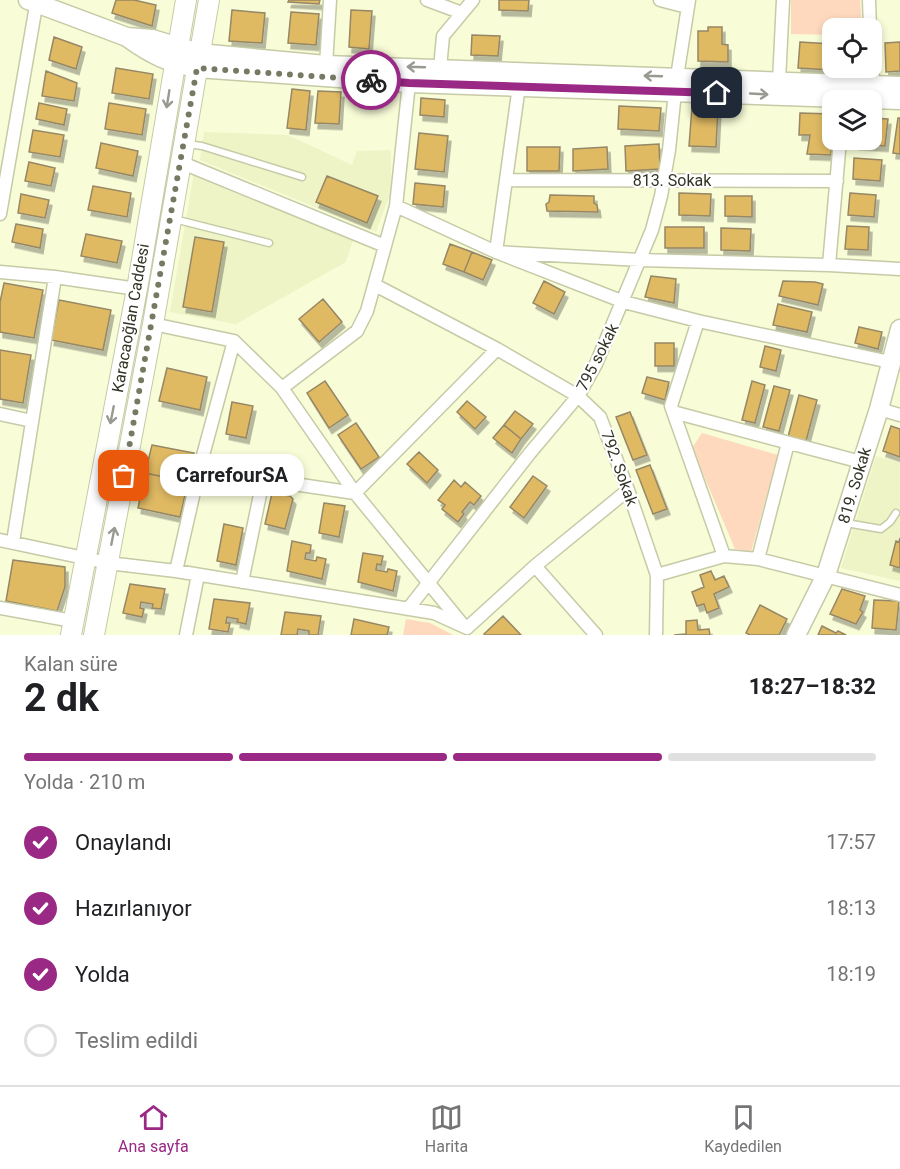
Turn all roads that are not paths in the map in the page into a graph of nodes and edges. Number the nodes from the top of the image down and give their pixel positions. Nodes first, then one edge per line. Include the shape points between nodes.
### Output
1 (186, 0) edge
2 (209, 0) edge
3 (330, 0) edge
4 (427, 0) edge
5 (473, 0) edge
6 (660, 0) edge
7 (783, 0) edge
8 (869, 0) edge
9 (34, 1) edge
10 (688, 4) edge
11 (462, 14) junction
12 (870, 18) edge
13 (176, 55) junction
14 (198, 60) junction
15 (326, 65) junction
16 (440, 68) junction
17 (873, 78) edge
18 (780, 81) junction
19 (409, 83) junction
20 (676, 84) junction
21 (519, 86) junction
22 (873, 86) junction
23 (900, 86) edge
24 (822, 98) edge
25 (882, 100) edge
26 (900, 100) edge
27 (839, 150) edge
28 (182, 153) junction
29 (302, 177) dead end
30 (664, 179) junction
31 (507, 180) junction
32 (837, 181) junction
33 (396, 206) junction
34 (0, 214) edge
35 (171, 218) junction
36 (270, 243) dead end
37 (385, 246) junction
38 (496, 252) junction
39 (640, 260) junction
40 (829, 265) junction
41 (900, 269) edge
42 (0, 272) edge
43 (56, 277) junction
44 (375, 285) junction
45 (137, 289) junction
46 (624, 302) junction
47 (698, 321) junction
48 (153, 324) junction
49 (900, 330) edge
50 (234, 341) junction
51 (497, 349) junction
52 (890, 362) junction
53 (282, 388) junction
54 (578, 396) junction
55 (879, 409) junction
56 (673, 412) junction
57 (0, 414) edge
58 (900, 415) edge
59 (32, 421) junction
60 (788, 443) junction
61 (861, 462) junction
62 (199, 470) junction
63 (263, 480) junction
64 (628, 490) junction
65 (355, 493) junction
66 (896, 513) dead end
67 (843, 522) junction
68 (0, 540) edge
69 (13, 542) junction
70 (724, 556) junction
71 (85, 557) junction
72 (758, 559) junction
73 (108, 563) junction
74 (535, 566) junction
75 (176, 571) junction
76 (198, 575) junction
77 (657, 575) junction
78 (826, 575) junction
79 (242, 582) junction
80 (430, 583) junction
81 (900, 595) edge
82 (0, 608) edge
83 (408, 609) junction
84 (72, 628) edge
85 (469, 632) edge
86 (94, 635) edge
87 (186, 635) edge
88 (596, 635) edge
89 (656, 635) edge
90 (796, 635) edge

1 - 13 main road, Karacaoğlan Caddesi
2 - 14 main road, Karacaoğlan Caddesi
3 - 15 street
4 - 11 street
5 - 11 street
6 - 10 street
7 - 18 street
8 - 12 street
9 - 13 street via 127,37 152,39
9 - 34 street
10 - 20 street, 795 sokak
11 - 16 street via 443,36
13 - 14 street
13 -> 45 main road, Karacaoğlan Caddesi
14 - 15 street
14 - 19 street
14 - 28 main road, Karacaoğlan Caddesi
16 -> 15 street
20 -> 16 street
17 - 22 street
18 - 20 street
18 - 22 street
19 - 21 street
19 - 33 street
20 - 21 street
20 -> 24 street
20 - 30 street, 795 sokak
21 - 31 street
22 - 23 street
25 - 26 street
27 - 32 street
28 - 29 lane via 202,146
28 - 35 main road, Karacaoğlan Caddesi
28 - 37 street
30 - 31 street, 813. Sokak
30 - 32 street, 813. Sokak
30 - 39 street, 795 sokak
31 - 38 street
32 - 40 street
33 - 37 street
33 - 38 street
35 - 36 lane
35 - 48 main road, Karacaoğlan Caddesi
37 - 44 street
38 - 39 street
38 - 46 street
39 - 40 street
39 - 46 street, 795 sokak
40 - 41 street
42 - 43 street
43 - 45 street
43 - 59 street
44 - 51 street, 792. Sokak
44 - 53 street via 357,331
45 -> 71 main road, Karacaoğlan Caddesi
46 - 47 street
46 - 54 street, 795 sokak
47 - 52 street
47 - 56 street via 671,406
48 - 50 street
73 -> 48 main road, Karacaoğlan Caddesi
49 - 52 street, 819. Sokak
50 - 53 street
50 - 62 street
51 - 54 street, 792. Sokak
51 - 65 street
52 - 55 street, 819. Sokak
53 - 65 street
54 - 64 street, 792. Sokak via 600,417
54 - 80 street, 795 sokak
55 - 58 street
55 - 61 street, 819. Sokak
56 - 60 street
56 - 70 street
57 - 59 street
59 - 69 street
60 - 61 street
60 - 72 street
61 - 67 street, 819. Sokak
62 - 63 street
62 - 75 street
63 - 65 street
63 - 79 street
64 - 74 street
64 - 77 street, 792. Sokak
65 - 80 street
66 - 67 lane via 881,529
67 - 78 street, 819. Sokak
68 - 69 street
69 - 71 street
70 - 72 street
70 - 77 street
71 - 73 street
71 - 84 main road, Karacaoğlan Caddesi
72 - 78 street
73 - 75 street
73 - 86 main road, Karacaoğlan Caddesi
74 - 85 street
74 - 88 street
75 - 76 street
76 - 79 street
76 - 87 street
77 - 89 street, 792. Sokak
78 - 81 street
78 - 90 street, 819. Sokak
79 - 83 street
80 - 83 street, 795 sokak
80 - 85 street
82 - 84 street
83 - 85 street via 434,613

